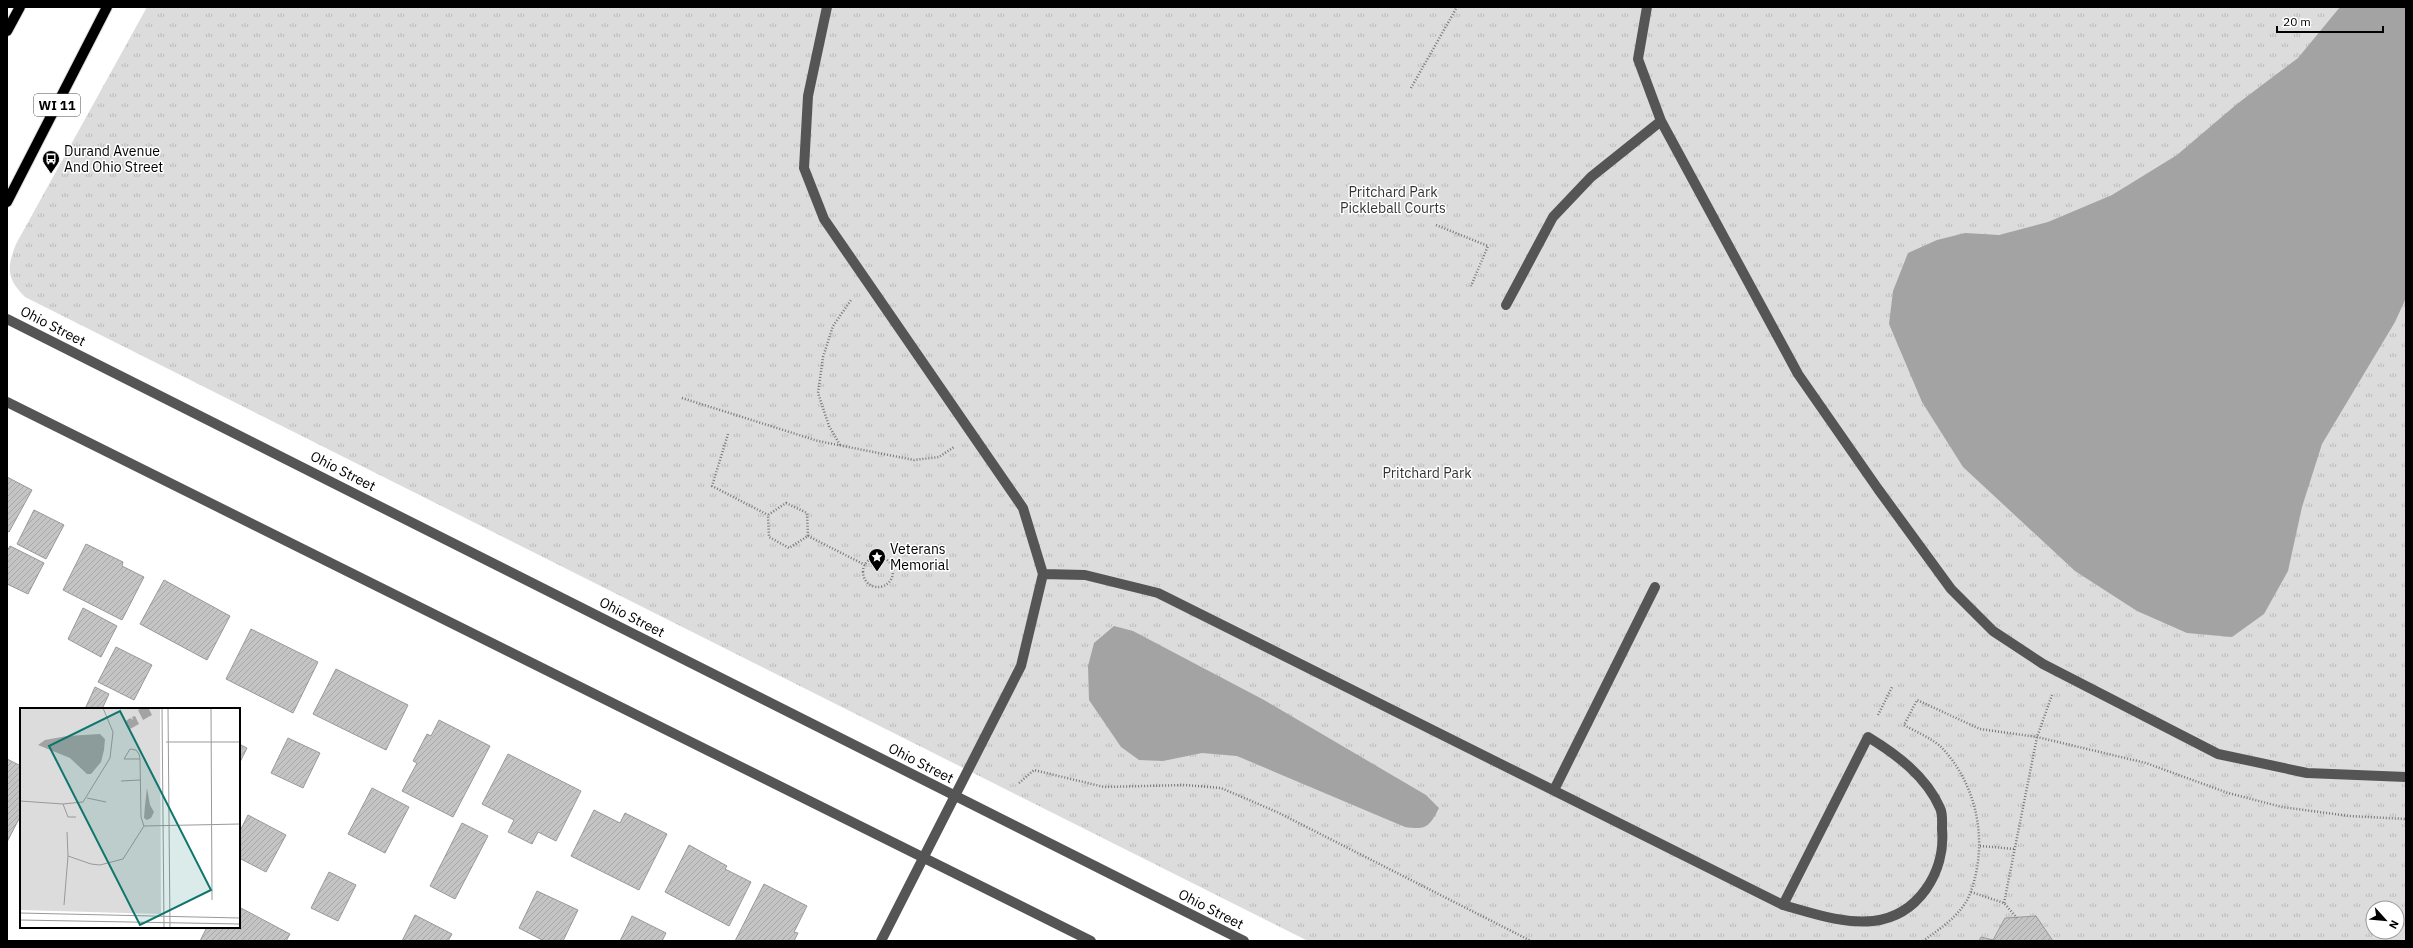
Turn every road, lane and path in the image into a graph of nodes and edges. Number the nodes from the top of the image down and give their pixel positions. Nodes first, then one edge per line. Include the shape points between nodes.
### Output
1 (20, 7) edge
2 (107, 7) edge
3 (827, 7) edge
4 (1457, 7) edge
5 (1647, 7) edge
6 (7, 31) edge
7 (1411, 88) dead end
8 (1661, 121) junction
9 (7, 202) edge
10 (1436, 225) dead end
11 (869, 283) junction
12 (1471, 286) dead end
13 (1506, 305) dead end
14 (7, 319) edge
15 (682, 398) dead end
16 (7, 402) edge
17 (728, 434) dead end
18 (974, 434) junction
19 (840, 445) junction
20 (768, 515) junction
21 (808, 536) junction
22 (865, 565) junction
23 (1043, 574) junction
24 (1655, 587) dead end
25 (2059, 674) junction
26 (1892, 687) dead end
27 (1868, 737) junction
28 (2037, 738) junction
29 (2406, 778) edge
30 (1019, 783) dead end
31 (1554, 790) junction
32 (953, 795) junction
33 (2406, 819) edge
34 (1980, 846) junction
35 (2015, 850) junction
36 (924, 857) junction
37 (1971, 892) junction
38 (2004, 903) junction
39 (1783, 905) junction
40 (2018, 918) dead end
41 (881, 941) edge
42 (1091, 941) edge
43 (1244, 941) edge
44 (1531, 941) edge
45 (1923, 941) edge

1 - 6 main road
2 - 9 main road, WI 11
3 - 11 street via 808,96 804,168 824,219
4 - 7 path
5 - 8 street via 1638,59
8 - 13 street via 1591,177 1552,217
8 - 25 street via 1798,374 1878,489 1957,594 1993,631
10 - 12 path via 1488,246
11 - 18 street
11 - 19 path via 846,305 836,320 823,357 818,393 829,426
14 - 32 street, Ohio Street
15 - 19 path via 818,441
16 - 36 street
17 - 20 path via 712,486
18 - 19 path via 939,457 914,460
18 - 23 street via 1023,508
20 - 21 path via 769,537 789,548
20 - 21 path via 786,503 807,513
21 - 22 path
22 - 22 path via 863,574 871,585 880,587 891,579 893,570 885,559 871,558
23 - 31 street via 1085,575 1158,592
23 - 32 street via 1021,666
24 - 31 street
25 - 28 path
25 - 29 street via 2218,754 2307,773
26 - 27 path
27 - 39 street
27 - 39 street via 1893,752 1925,783 1941,809 1944,847 1936,873 1923,895 1906,909 1874,921 1843,920
28 - 33 path via 2146,763 2228,793 2282,807 2349,816
28 - 34 path via 1980,729 1917,700 1904,725 1942,748 1964,776 1977,814
28 - 35 path
30 - 44 path via 1034,770 1104,787 1185,785 1220,788 1277,812
31 - 39 street
32 - 36 street
32 - 43 street, Ohio Street
34 - 35 path
34 - 37 path
35 - 38 path
36 - 41 street
36 - 42 street
37 - 38 path
37 - 45 path via 1952,920
38 - 40 path

